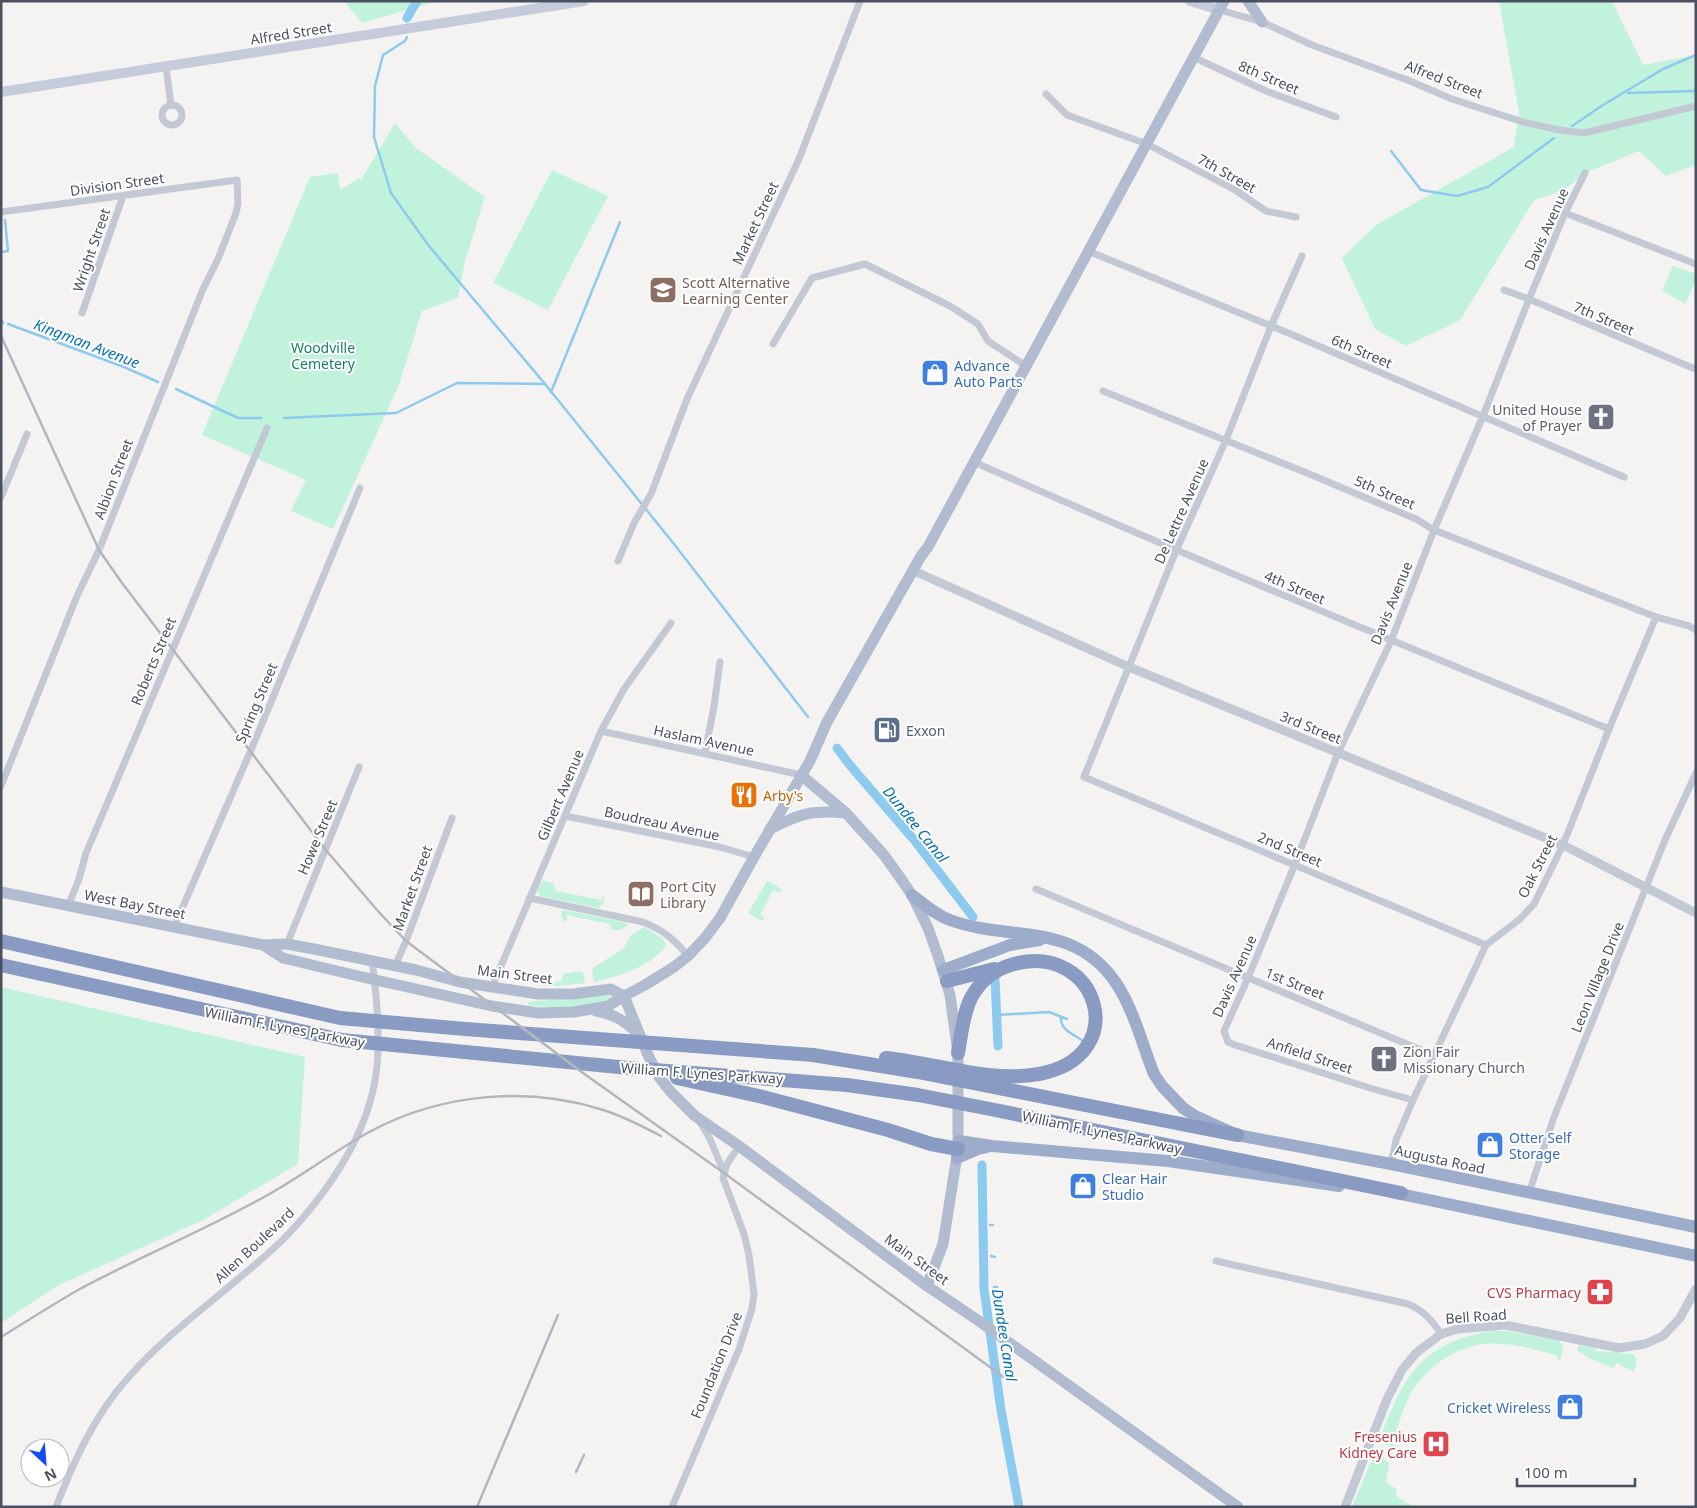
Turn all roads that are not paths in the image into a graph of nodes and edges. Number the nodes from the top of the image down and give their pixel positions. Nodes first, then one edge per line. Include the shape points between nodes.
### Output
1 (584, 1) edge
2 (860, 1) edge
3 (1190, 1) edge
4 (1248, 1) edge
5 (1222, 5) edge
6 (1262, 22) junction
7 (1193, 57) junction
8 (166, 67) junction
9 (1, 92) edge
10 (1046, 94) dead end
11 (171, 105) dead end
12 (1696, 106) edge
13 (1336, 117) dead end
14 (1147, 144) junction
15 (1584, 173) dead end
16 (237, 180) joint
17 (123, 196) junction
18 (1, 212) edge
19 (1565, 212) junction
20 (1296, 217) dead end
21 (1088, 251) junction
22 (1302, 256) dead end
23 (1696, 264) edge
24 (1504, 290) dead end
25 (1529, 299) junction
26 (82, 313) dead end
27 (1271, 326) junction
28 (773, 344) dead end
29 (1025, 368) junction
30 (1694, 369) edge
31 (1103, 391) dead end
32 (1483, 416) junction
33 (267, 428) dead end
34 (27, 434) dead end
35 (1226, 440) junction
36 (974, 462) junction
37 (1624, 477) dead end
38 (360, 488) dead end
39 (1, 497) edge
40 (1434, 530) junction
41 (1176, 551) junction
42 (618, 561) dead end
43 (914, 571) junction
44 (1656, 617) junction
45 (671, 623) dead end
46 (1696, 630) edge
47 (1391, 641) junction
48 (720, 662) dead end
49 (1129, 666) junction
50 (1608, 729) junction
51 (601, 731) junction
52 (705, 753) junction
53 (1338, 753) junction
54 (359, 767) dead end
55 (1696, 773) edge
56 (801, 774) junction
57 (1084, 778) joint
58 (1, 786) edge
59 (846, 813) junction
60 (565, 816) junction
61 (452, 818) dead end
62 (770, 829) junction
63 (1563, 845) junction
64 (754, 856) junction
65 (1295, 864) junction
66 (1646, 888) junction
67 (1036, 889) dead end
68 (1, 892) edge
69 (912, 895) junction
70 (529, 898) junction
71 (68, 906) junction
72 (1696, 913) edge
73 (174, 927) junction
74 (1055, 939) junction
75 (1, 941) edge
76 (287, 944) junction
77 (263, 945) junction
78 (1486, 945) junction
79 (688, 956) junction
80 (372, 961) junction
81 (1, 965) edge
82 (1012, 965) junction
83 (395, 966) junction
84 (945, 976) junction
85 (1248, 978) junction
86 (374, 980) junction
87 (460, 982) joint
88 (492, 987) junction
89 (624, 996) junction
90 (589, 1010) junction
91 (640, 1037) junction
92 (1228, 1042) joint
93 (958, 1053) junction
94 (1433, 1055) junction
95 (630, 1068) junction
96 (991, 1081) junction
97 (1413, 1100) junction
98 (696, 1116) junction
99 (1237, 1135) junction
100 (740, 1146) junction
101 (958, 1150) junction
102 (1391, 1164) junction
103 (724, 1173) junction
104 (1401, 1193) junction
105 (1530, 1193) junction
106 (1696, 1227) edge
107 (1696, 1256) edge
108 (1216, 1261) dead end
109 (927, 1286) junction
110 (1696, 1289) edge
111 (1441, 1334) junction
112 (56, 1507) edge
113 (672, 1507) edge
114 (1238, 1507) edge
115 (1345, 1507) edge

1 - 8 main road, Alfred Street
2 - 42 street, Market Street via 799,159 687,399 651,494
3 - 5 main road, Alfred Street
4 - 6 main road
5 - 6 street, Alfred Street
5 - 7 main road
6 - 12 street, Alfred Street via 1312,45 1410,80 1452,99 1558,130 1584,132
7 - 13 street, 8th Street via 1266,91
7 - 14 main road
8 - 9 main road, Alfred Street
8 - 11 street
10 - 14 street, 7th Street via 1067,115
14 - 20 street, 7th Street via 1235,190 1266,211
14 - 21 main road
15 - 19 street, Davis Avenue
16 - 17 street, Division Street
16 - 58 street, Albion Street via 238,204 218,259
17 - 18 street, Division Street
17 - 26 street, Wright Street
19 - 23 street
19 - 25 street, Davis Avenue
21 - 27 street, 6th Street
21 - 29 main road
22 - 27 street, De Lettre Avenue
24 - 25 street, 7th Street
25 - 30 street, 7th Street
25 - 32 street, Davis Avenue
27 - 32 street, 6th Street
27 - 35 street, De Lettre Avenue
28 - 29 street via 812,278 865,264 950,306 978,324 988,341
29 - 36 main road
31 - 35 street, 5th Street
32 - 37 street, 6th Street
32 - 40 street, Davis Avenue
33 - 71 street, Roberts Street via 86,853
34 - 39 street
35 - 40 street, 5th Street via 1416,519
35 - 41 street, De Lettre Avenue
36 - 41 street, 4th Street
36 - 43 main road
38 - 73 street, Spring Street
40 - 44 street, 5th Street
40 - 47 street, Davis Avenue
41 - 47 street, 4th Street
41 - 49 street, De Lettre Avenue
43 - 49 street, 3rd Street
43 - 56 main road via 827,722
44 - 46 street
44 - 50 street, Oak Street
45 - 51 street, Gilbert Avenue via 624,689
47 - 50 street, 4th Street
47 - 53 street, Davis Avenue
48 - 52 street
49 - 53 street, 3rd Street
49 - 57 street, De Lettre Avenue
50 - 63 street, Oak Street
51 - 52 street, Haslam Avenue
51 - 60 street, Gilbert Avenue
52 - 56 street, Haslam Avenue
53 - 63 street, 3rd Street
53 - 65 street, Davis Avenue
54 - 76 street, Howe Street
55 - 66 street, Leon Village Drive
56 - 59 main road
56 - 62 main road
57 - 65 street, 2nd Street
59 - 62 main road via 819,811 802,814
59 - 69 main road via 884,855
60 - 64 street, Boudreau Avenue
60 - 70 street, Gilbert Avenue
61 - 83 street, Market Street
62 - 64 main road
63 - 66 street, 3rd Street
63 - 78 street, Oak Street via 1534,904
64 - 79 main road via 720,918
65 - 78 street, 2nd Street
65 - 85 street, Davis Avenue
66 - 72 street, 3rd Street
66 - 105 street, Leon Village Drive via 1554,1117
67 - 85 street, 1st Street
68 - 71 main road, West Bay Street
69 - 74 highway via 940,916 957,923
69 - 84 main road
70 - 79 street via 643,922 673,938
70 - 88 street, Gilbert Avenue
71 - 73 main road, West Bay Street
73 - 77 main road, West Bay Street
74 - 84 highway via 1010,946
74 - 99 highway, Augusta Road via 1083,951 1115,982 1154,1074 1172,1098 1195,1116
75 - 96 highway, William F. Lynes Parkway via 340,1018 812,1055 919,1067
76 - 77 main road, West Bay Street
76 - 80 main road, West Bay Street
77 - 86 main road, West Bay Street via 283,958
78 - 94 street, Oak Street
79 - 89 main road via 656,979
80 - 83 main road, West Bay Street
80 - 86 street, Allen Boulevard
81 - 95 highway, William F. Lynes Parkway via 342,1040
82 - 84 highway
82 - 93 highway via 997,970 979,985 970,1000
82 - 96 highway via 1038,961 1071,972 1092,997 1096,1021 1088,1046 1076,1059 1036,1074
83 - 87 main road, West Bay Street
84 - 93 main road
85 - 92 street, Davis Avenue via 1224,1031
85 - 94 street, 1st Street
86 - 90 main road, West Bay Street via 492,1006 557,1013
86 - 112 street, Allen Boulevard via 376,1076 363,1120 341,1164 292,1230 169,1337 127,1379 94,1423
87 - 88 main road, Main Street
88 - 89 main road, Main Street via 554,995 611,989
89 - 90 main road via 608,1006
89 - 91 main road, Main Street
90 - 91 main road via 619,1018
91 - 98 main road, Main Street via 659,1077
92 - 97 street, Anfield Street
93 - 101 main road
94 - 97 street, Oak Street
95 - 101 highway via 763,1097
95 - 104 highway, William F. Lynes Parkway via 847,1085 918,1095
96 - 99 highway, William F. Lynes Parkway
97 - 102 street, Oak Street via 1396,1140
98 - 100 main road, Main Street
98 - 103 street, Foundation Drive
99 - 102 highway, Augusta Road
100 - 103 street
100 - 109 main road, Main Street
101 - 104 highway via 992,1146 1168,1161
101 - 109 main road via 943,1244
102 - 105 highway, Augusta Road
103 - 113 street, Foundation Drive via 724,1184 744,1234 754,1294 739,1349
104 - 107 highway
105 - 106 highway, Augusta Road
108 - 111 street, Bell Road via 1408,1304 1427,1316
109 - 114 main road, Main Street
110 - 111 street, Bell Road via 1680,1318 1663,1336 1645,1344 1619,1348 1505,1325
111 - 115 street via 1416,1353 1402,1370 1387,1399

